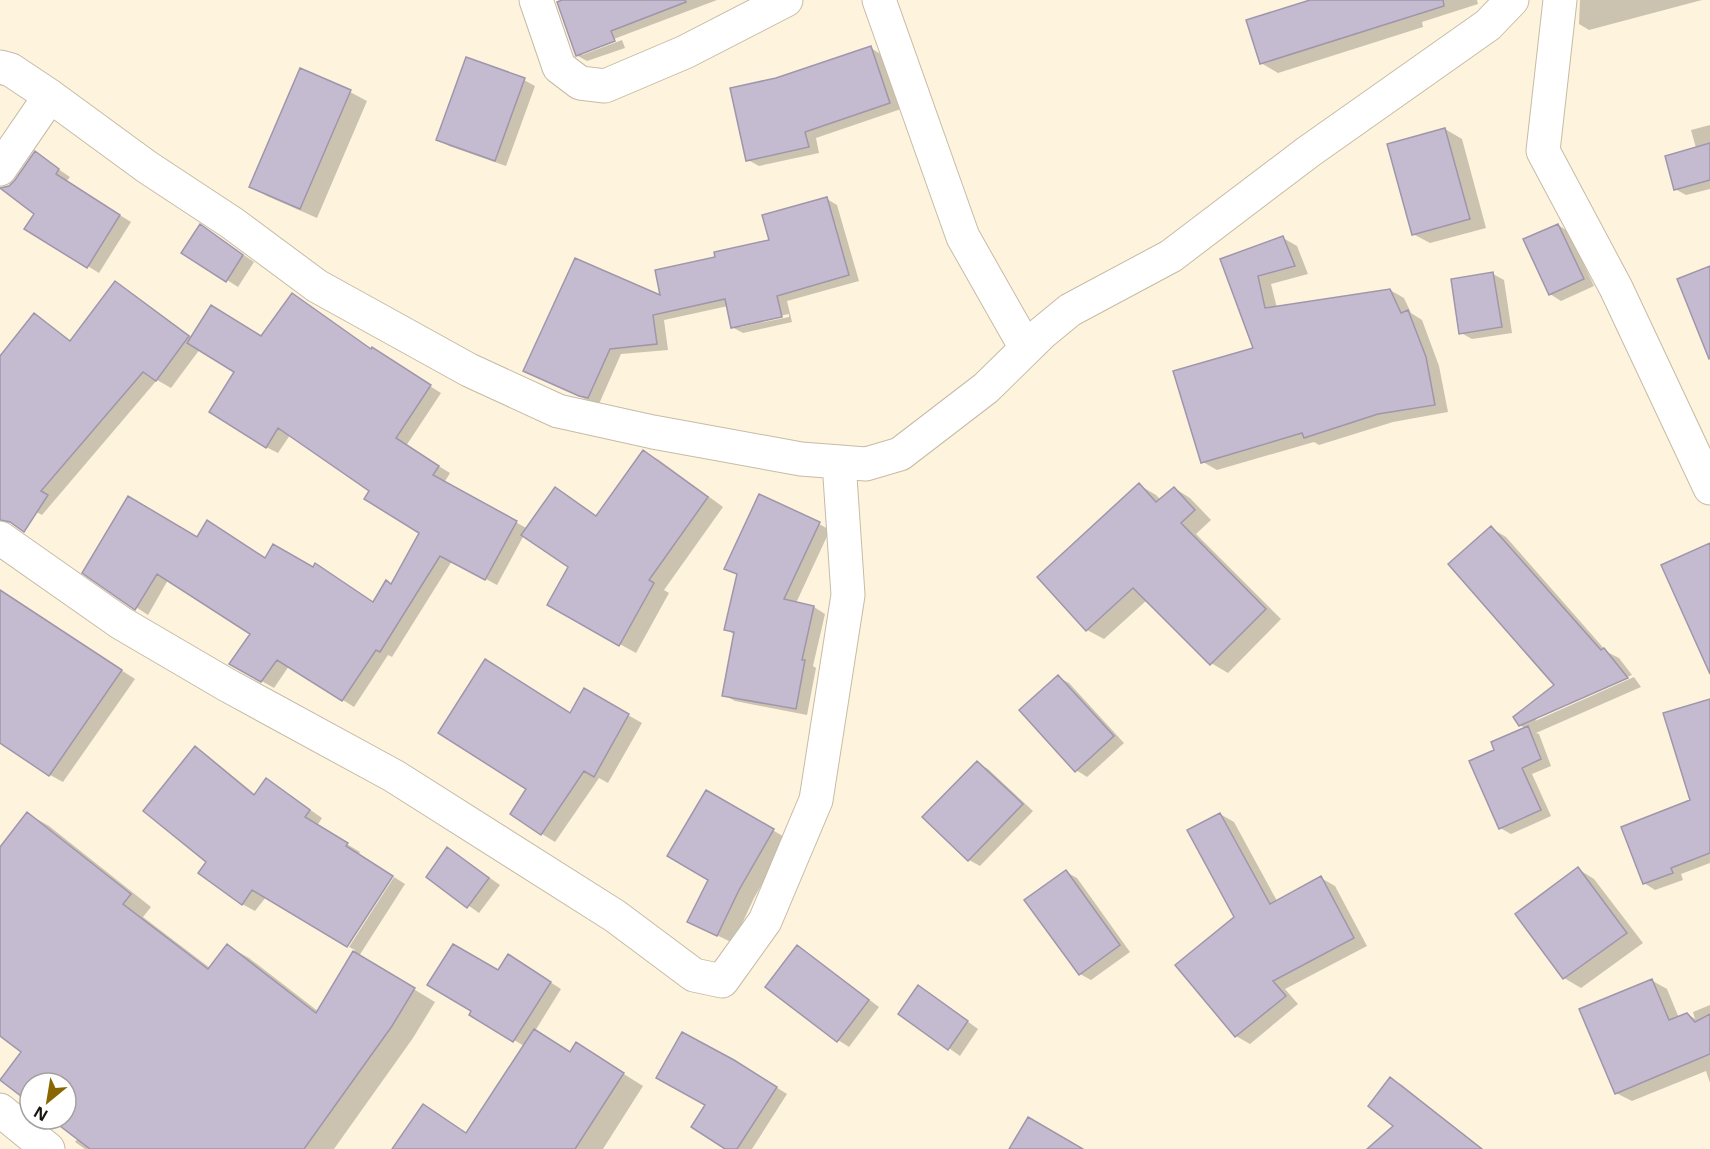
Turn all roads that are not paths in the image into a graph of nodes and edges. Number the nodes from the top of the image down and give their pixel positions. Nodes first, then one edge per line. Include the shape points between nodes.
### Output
1 (536, 0) edge
2 (786, 0) edge
3 (879, 0) edge
4 (1512, 0) edge
5 (1560, 0) edge
6 (0, 67) edge
7 (50, 96) junction
8 (0, 169) edge
9 (1026, 348) junction
10 (838, 462) junction
11 (1710, 488) edge
12 (0, 538) edge
13 (0, 1110) edge
14 (48, 1149) edge

1 - 2 street via 559,68 580,83 605,86 686,52
3 - 9 street via 963,237
4 - 9 street via 1488,26 1308,152 1171,256 1070,310
5 - 11 street via 1543,151 1616,288
6 - 7 street
7 - 8 street
7 - 10 street via 317,286 469,370 558,411 755,451
9 - 10 street via 986,388 900,454 866,464
10 - 12 street via 848,595 816,800 765,921 722,981 694,975 615,916 394,776 121,623
13 - 14 street

